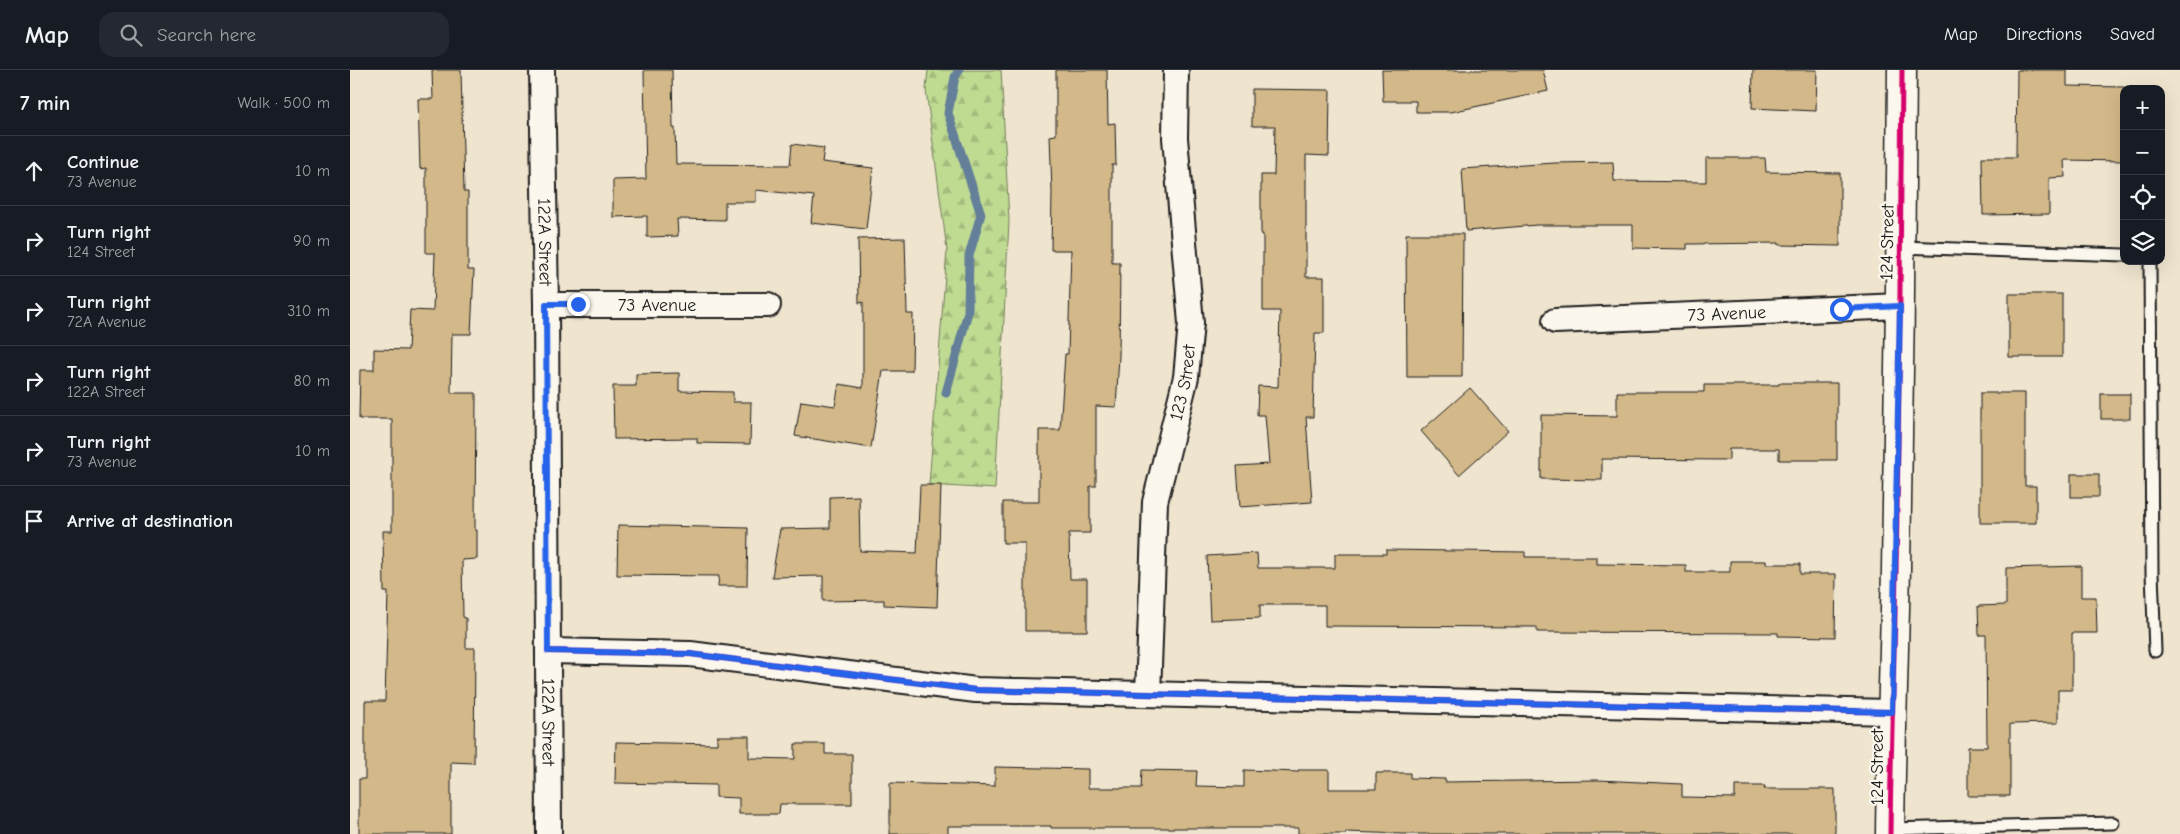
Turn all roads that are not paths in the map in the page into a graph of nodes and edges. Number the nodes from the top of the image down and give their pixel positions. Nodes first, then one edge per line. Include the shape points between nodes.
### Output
1 (542, 70) edge
2 (1176, 70) edge
3 (1902, 70) edge
4 (1901, 247) junction
5 (2120, 255) edge
6 (2150, 265) edge
7 (546, 304) junction
8 (768, 304) dead end
9 (1900, 306) junction
10 (1555, 321) dead end
11 (548, 651) junction
12 (2155, 651) dead end
13 (1148, 694) junction
14 (1892, 712) junction
15 (2113, 823) dead end
16 (1890, 832) edge
17 (549, 834) edge

1 - 7 street, 122A Street
2 - 13 street, 123 Street via 1175,138 1191,323 1186,376 1155,502
3 - 4 street, 124 Street
4 - 5 lane
4 - 9 street, 124 Street
6 - 12 lane
7 - 8 street, 73 Avenue
7 - 11 street, 122A Street
9 - 10 street, 73 Avenue
9 - 14 street, 124 Street
11 - 13 street via 690,654 976,690
11 - 17 street, 122A Street
13 - 14 street
14 - 16 street, 124 Street
15 - 16 lane

